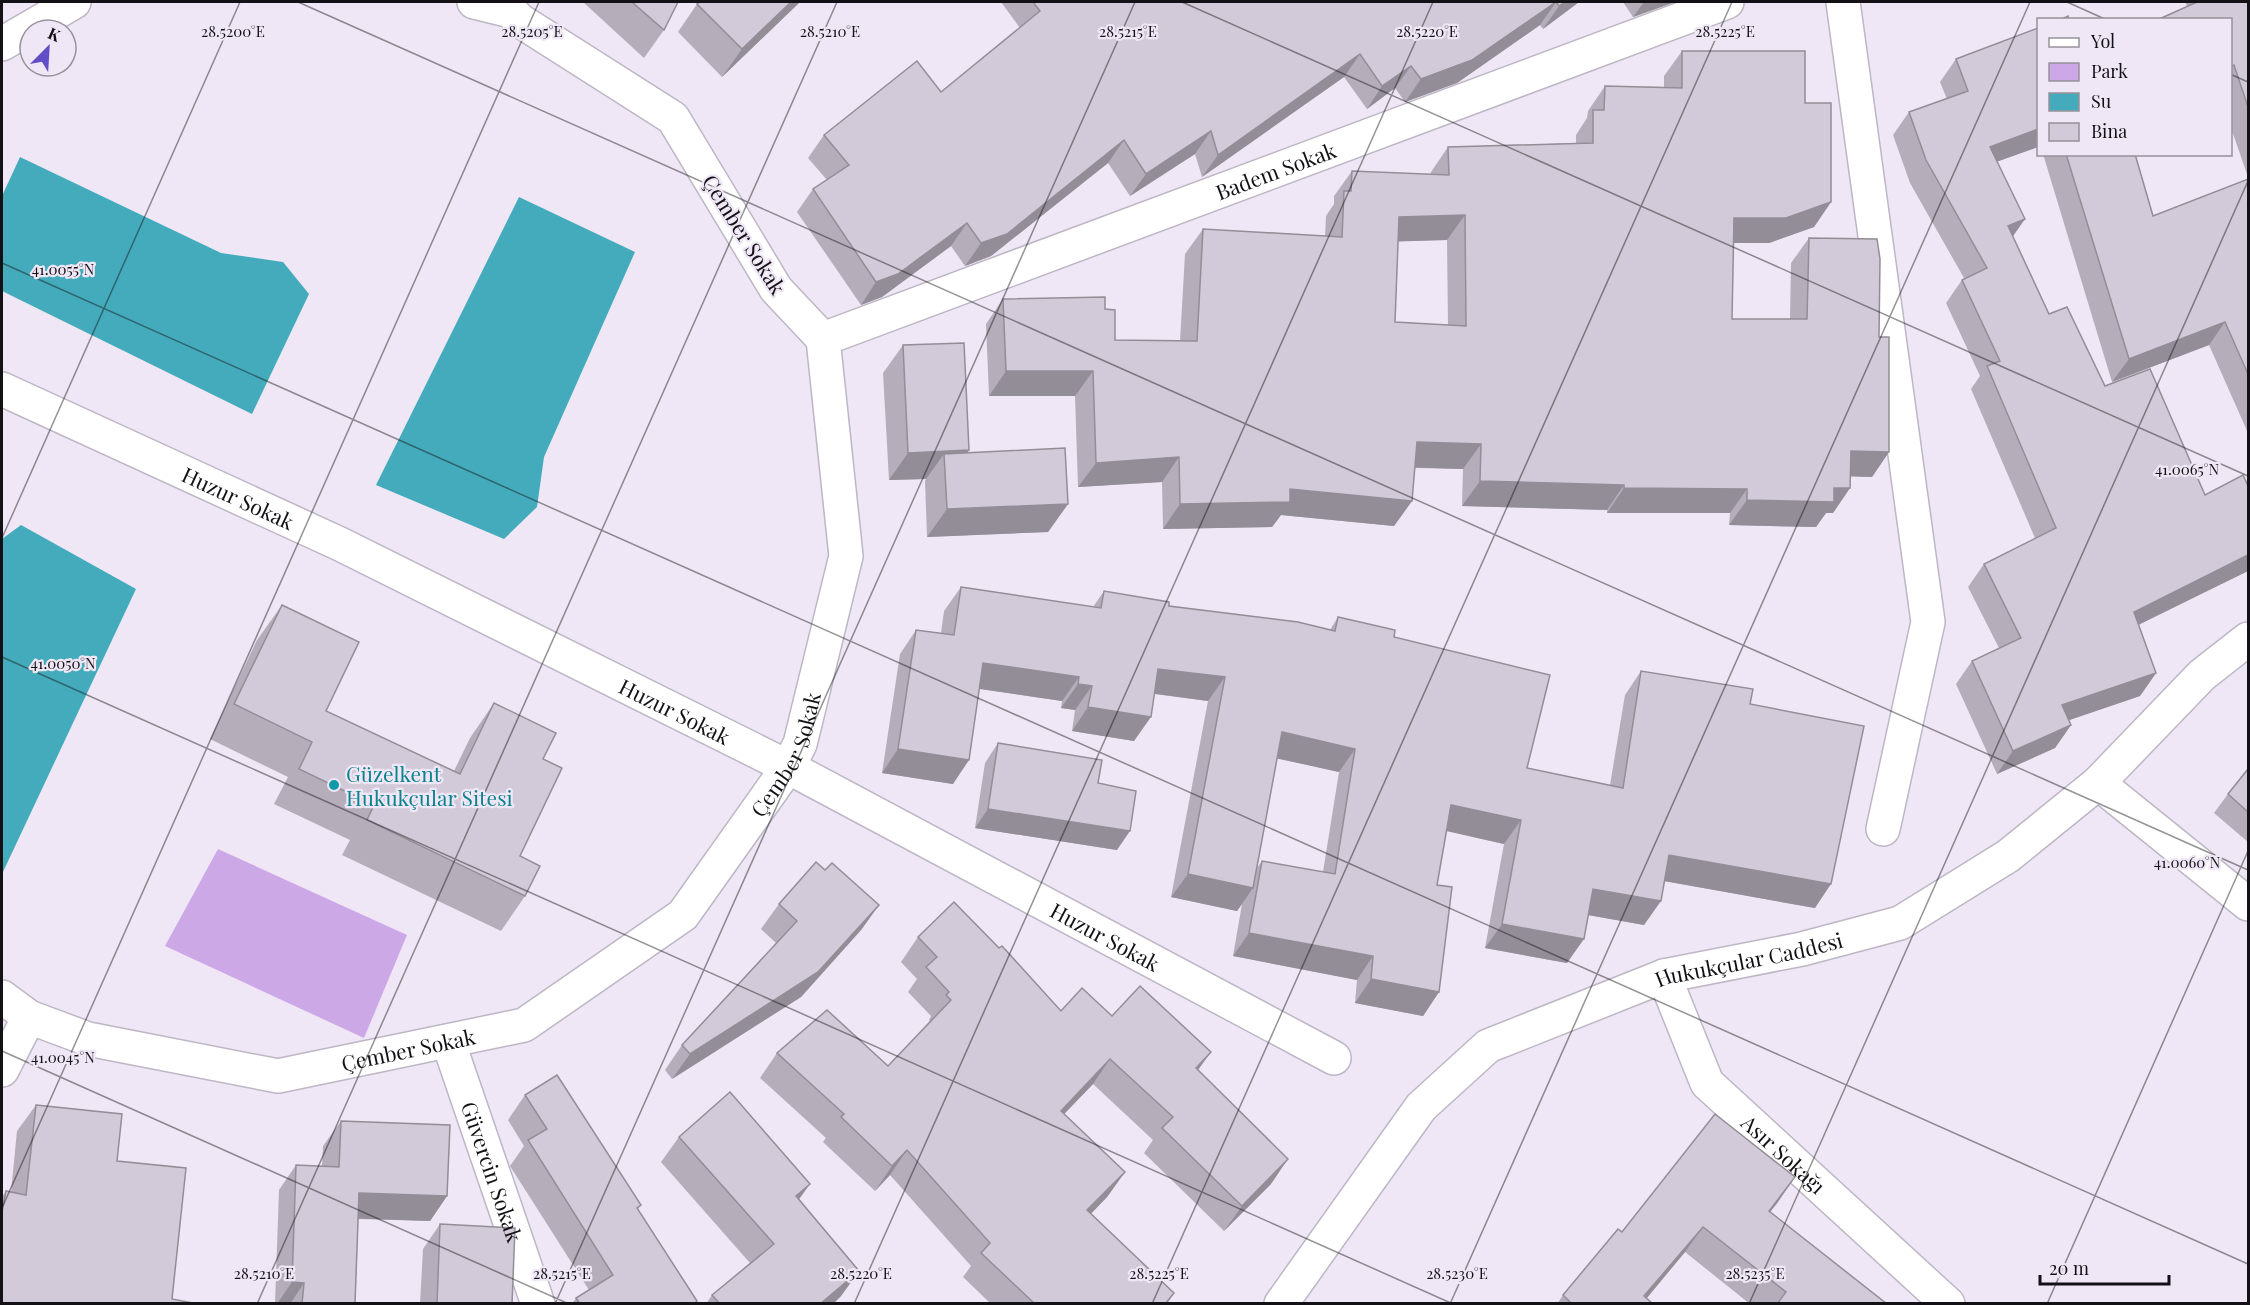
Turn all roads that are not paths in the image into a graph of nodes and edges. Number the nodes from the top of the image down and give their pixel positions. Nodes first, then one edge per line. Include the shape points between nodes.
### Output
1 (75, 2) edge
2 (474, 2) edge
3 (1727, 2) edge
4 (1844, 2) edge
5 (524, 11) edge
6 (2, 44) edge
7 (823, 339) junction
8 (2, 389) edge
9 (2248, 639) edge
10 (788, 767) junction
11 (2098, 783) junction
12 (1883, 829) dead end
13 (2248, 904) edge
14 (1664, 976) junction
15 (2, 997) edge
16 (29, 1017) junction
17 (448, 1041) junction
18 (1334, 1058) dead end
19 (2, 1070) edge
20 (538, 1304) edge
21 (1281, 1304) edge
22 (1948, 1304) edge

1 - 6 street
2 - 5 street, Çember Sokak
3 - 7 street, Badem Sokak
4 - 12 street via 1928,622
5 - 7 street, Çember Sokak via 673,118 776,289
7 - 10 street, Çember Sokak via 846,556 800,744
8 - 10 street, Huzur Sokak via 340,544
9 - 11 street, Hukukçular Caddesi via 2202,675
10 - 17 street, Çember Sokak via 683,915 524,1025
10 - 18 street, Huzur Sokak
11 - 13 street
11 - 14 street, Hukukçular Caddesi via 2008,856 1899,923 1802,949
14 - 21 street, Hukukçular Caddesi via 1488,1046 1421,1107
14 - 22 street, Asır Sokağı via 1707,1083
15 - 16 street, Çember Sokak
16 - 17 street, Çember Sokak via 88,1039 278,1076
16 - 19 street
17 - 20 street, Güvercin Sokak

